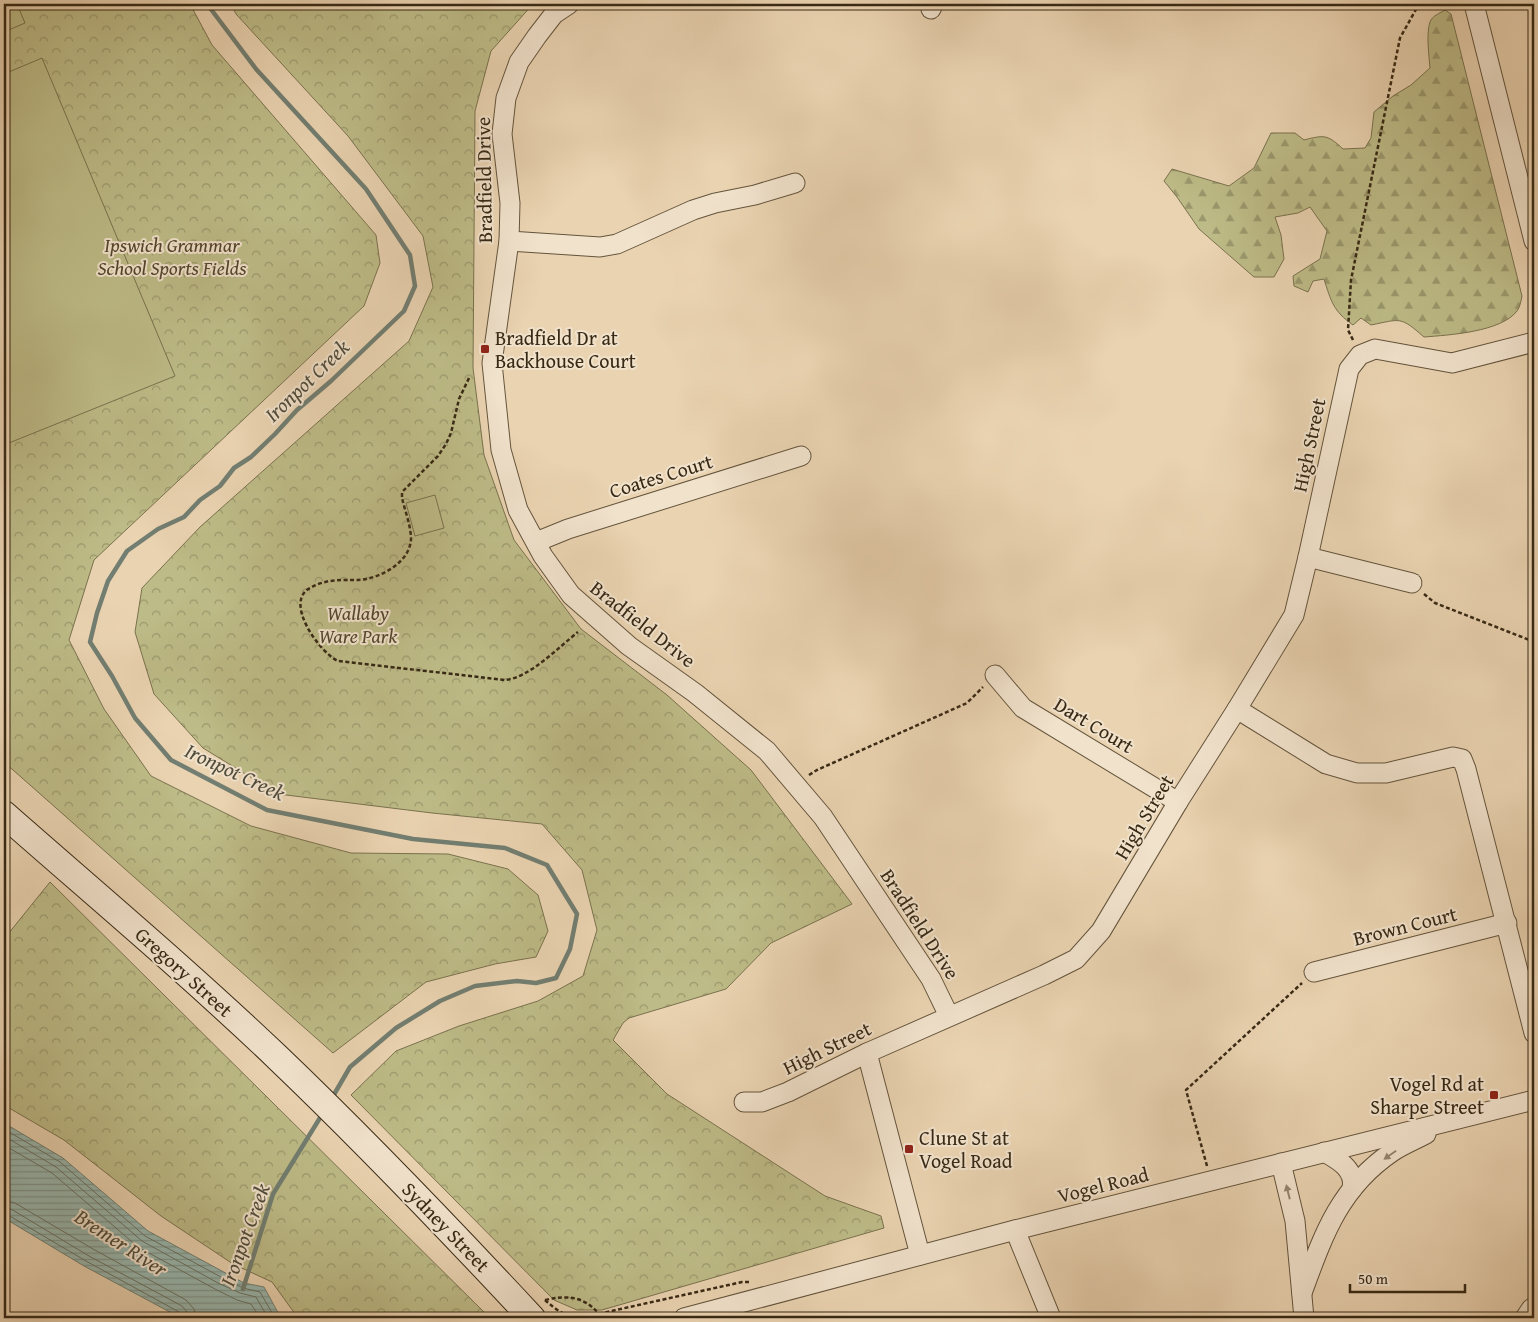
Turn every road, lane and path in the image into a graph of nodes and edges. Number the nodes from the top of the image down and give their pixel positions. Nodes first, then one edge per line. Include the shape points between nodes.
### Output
1 (569, 4) edge
2 (1419, 4) edge
3 (1474, 4) edge
4 (795, 182) dead end
5 (1534, 236) edge
6 (509, 241) junction
7 (1534, 342) edge
8 (1360, 355) junction
9 (469, 378) dead end
10 (801, 456) dead end
11 (536, 542) junction
12 (1308, 557) junction
13 (1412, 583) joint
14 (578, 632) dead end
15 (1534, 641) edge
16 (995, 675) joint
17 (1238, 709) junction
18 (795, 784) junction
19 (1178, 802) junction
20 (4, 814) edge
21 (1507, 923) junction
22 (1314, 972) joint
23 (949, 1016) junction
24 (1534, 1033) edge
25 (868, 1053) junction
26 (1534, 1100) edge
27 (744, 1102) dead end
28 (1447, 1122) junction
29 (358, 1136) joint
30 (1324, 1152) junction
31 (1281, 1163) junction
32 (1210, 1181) junction
33 (1352, 1189) junction
34 (1296, 1220) junction
35 (1328, 1225) junction
36 (1015, 1230) junction
37 (920, 1255) junction
38 (753, 1285) dead end
39 (1302, 1293) junction
40 (1534, 1307) edge
41 (539, 1309) edge
42 (599, 1314) junction
43 (580, 1318) edge
44 (684, 1318) edge
45 (1052, 1318) edge
46 (1304, 1318) edge
47 (1525, 1318) edge

1 - 6 street, Bradfield Drive via 554,14 519,62 506,98 502,134 510,202
2 - 8 path via 1400,38 1352,280 1348,330
3 - 5 street
4 - 6 street via 693,210 618,244 600,247
6 - 11 street, Bradfield Drive via 492,363 501,450 518,510
7 - 8 street via 1452,363 1375,349
8 - 12 street, High Street via 1349,369
9 - 14 path via 459,399 446,444 402,492 411,536 407,552 385,573 366,579 323,582 307,589 300,600 304,620 312,636 327,654 338,661 505,680 525,674
10 - 11 street, Coates Court via 568,528
11 - 18 street, Bradfield Drive via 571,595 628,646 695,693 767,751
12 - 13 street
12 - 17 street, High Street via 1294,615
13 - 15 path via 1434,603
16 - 18 path via 967,703 817,770
16 - 19 street, Dart Court via 1024,708
17 - 19 street, High Street
17 - 21 street via 1326,764 1357,773 1386,773 1453,757 1462,759
18 - 23 street, Bradfield Drive via 823,817 931,979
19 - 23 street, High Street via 1101,931 1076,959
20 - 29 main road, Gregory Street via 219,1003
21 - 22 street, Brown Court
21 - 24 street
22 - 32 path via 1186,1090
23 - 25 street, High Street
25 - 27 street, High Street via 788,1092 762,1102
25 - 37 street
26 - 28 street, Vogel Road
28 - 30 street, Vogel Road
28 -> 33 street via 1392,1152
29 - 41 main road, Sydney Street via 442,1221
30 - 31 street, Vogel Road
30 - 33 street via 1348,1170
31 - 32 street, Vogel Road
34 -> 31 street
32 - 36 street, Vogel Road
33 - 35 street
34 - 35 street via 1311,1229
34 - 39 street
35 - 39 street
36 - 37 street, Vogel Road
36 - 45 street
37 - 44 street, Vogel Road
38 - 42 path via 742,1282
39 - 46 street
40 - 47 street
41 - 42 path via 571,1297 594,1308
42 - 43 path

